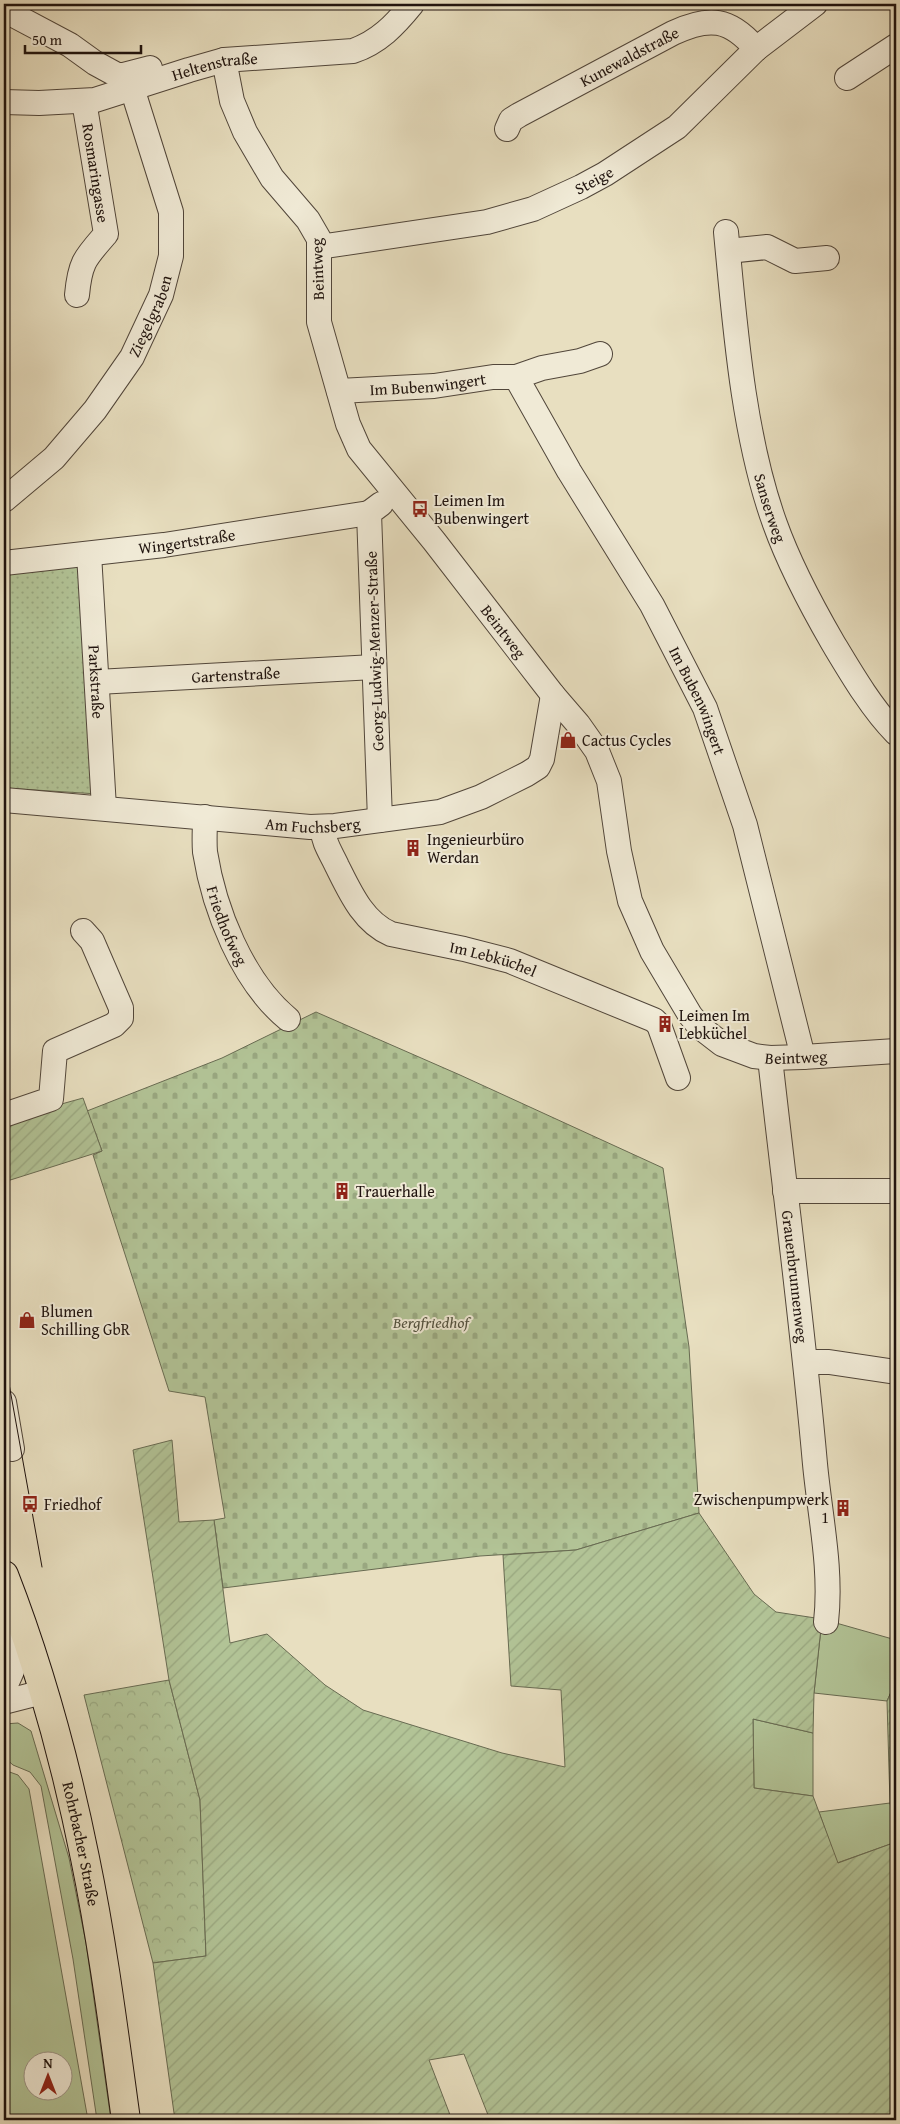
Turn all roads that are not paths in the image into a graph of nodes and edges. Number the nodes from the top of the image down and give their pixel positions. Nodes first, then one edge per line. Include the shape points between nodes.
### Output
1 (412, 4) edge
2 (815, 4) edge
3 (4, 10) edge
4 (896, 46) edge
5 (756, 49) junction
6 (224, 60) junction
7 (169, 76) junction
8 (847, 78) dead end
9 (132, 88) junction
10 (84, 101) junction
11 (4, 102) edge
12 (507, 129) dead end
13 (319, 247) junction
14 (827, 258) dead end
15 (77, 295) dead end
16 (600, 354) dead end
17 (516, 377) junction
18 (339, 392) junction
19 (394, 494) junction
20 (4, 500) edge
21 (369, 513) junction
22 (89, 554) junction
23 (4, 563) edge
24 (374, 667) junction
25 (97, 682) junction
26 (553, 695) junction
27 (896, 733) edge
28 (4, 800) edge
29 (104, 808) junction
30 (205, 817) junction
31 (380, 820) junction
32 (322, 827) junction
33 (83, 931) dead end
34 (288, 1019) dead end
35 (896, 1051) edge
36 (804, 1057) junction
37 (770, 1058) junction
38 (678, 1078) dead end
39 (4, 1114) edge
40 (785, 1191) junction
41 (896, 1191) edge
42 (806, 1362) junction
43 (896, 1372) edge
44 (4, 1402) edge
45 (12, 1448) dead end
46 (4, 1574) edge
47 (18, 1616) junction
48 (826, 1622) dead end
49 (4, 1689) edge
50 (43, 1692) junction
51 (4, 1702) edge
52 (126, 2120) edge

1 - 6 street, Heltenstraße via 380,38 353,51
2 - 5 street, Steige
3 - 7 street via 70,45 117,75 159,68
4 - 8 street
5 - 12 street, Kunewaldstraße via 727,25 694,24 511,120
5 - 13 street, Steige via 677,127 605,174 556,200 464,227
6 - 7 street, Heltenstraße
6 - 13 street, Beintweg via 232,101 245,132 272,178 313,226
7 - 9 street, Heltenstraße
9 - 10 street, Heltenstraße
9 - 20 street, Ziegelgraben via 171,212 171,256 162,295 132,357 95,410 54,458
10 - 11 street, Heltenstraße
10 - 15 street, Rosmaringasse via 106,234 85,257 78,276
13 - 18 street, Beintweg via 319,316
14 - 27 street, Sanserweg via 795,261 767,247 727,242 747,410 763,487 775,524 815,612 845,663
16 - 17 street, Im Bubenwingert
17 - 18 street, Im Bubenwingert
17 - 36 street, Im Bubenwingert via 652,604 705,708 745,825
18 - 19 street, Beintweg via 359,449
19 - 21 street
19 - 26 street, Beintweg
21 - 22 street, Wingertstraße
21 - 24 street, Georg-Ludwig-Menzer-Straße
22 - 23 street, Wingertstraße
22 - 25 street, Parkstraße
24 - 25 street, Gartenstraße
24 - 31 street, Georg-Ludwig-Menzer-Straße
25 - 29 street, Parkstraße
26 - 31 street, Am Fuchsberg via 544,754 533,770 490,793 445,811
26 - 37 street, Beintweg via 588,738 604,766 630,901 652,951 690,1015 722,1044 746,1054
28 - 29 street, Am Fuchsberg
29 - 30 street, Am Fuchsberg
30 - 32 street, Am Fuchsberg
30 - 34 street, Friedhofweg via 205,852 230,935 253,980
31 - 32 street, Am Fuchsberg
32 - 38 street, Im Lebküchel via 326,844 357,904 385,931 510,961 654,1020 659,1025
33 - 39 street via 92,941 121,1008 121,1018 114,1025 55,1051 51,1100
35 - 36 street, Beintweg
36 - 37 street, Beintweg
37 - 40 street, Grauenbrunnenweg
40 - 41 street, Grauenbrunnenweg
40 - 42 street, Grauenbrunnenweg
42 - 43 street, Grauenbrunnenweg via 830,1362
42 - 48 street, Grauenbrunnenweg via 828,1572
44 - 45 street
46 - 47 main road, Rohrbacher Straße
47 - 49 street via 12,1671
47 - 50 main road, Rohrbacher Straße
50 - 51 street
50 - 52 main road, Rohrbacher Straße via 85,1858

